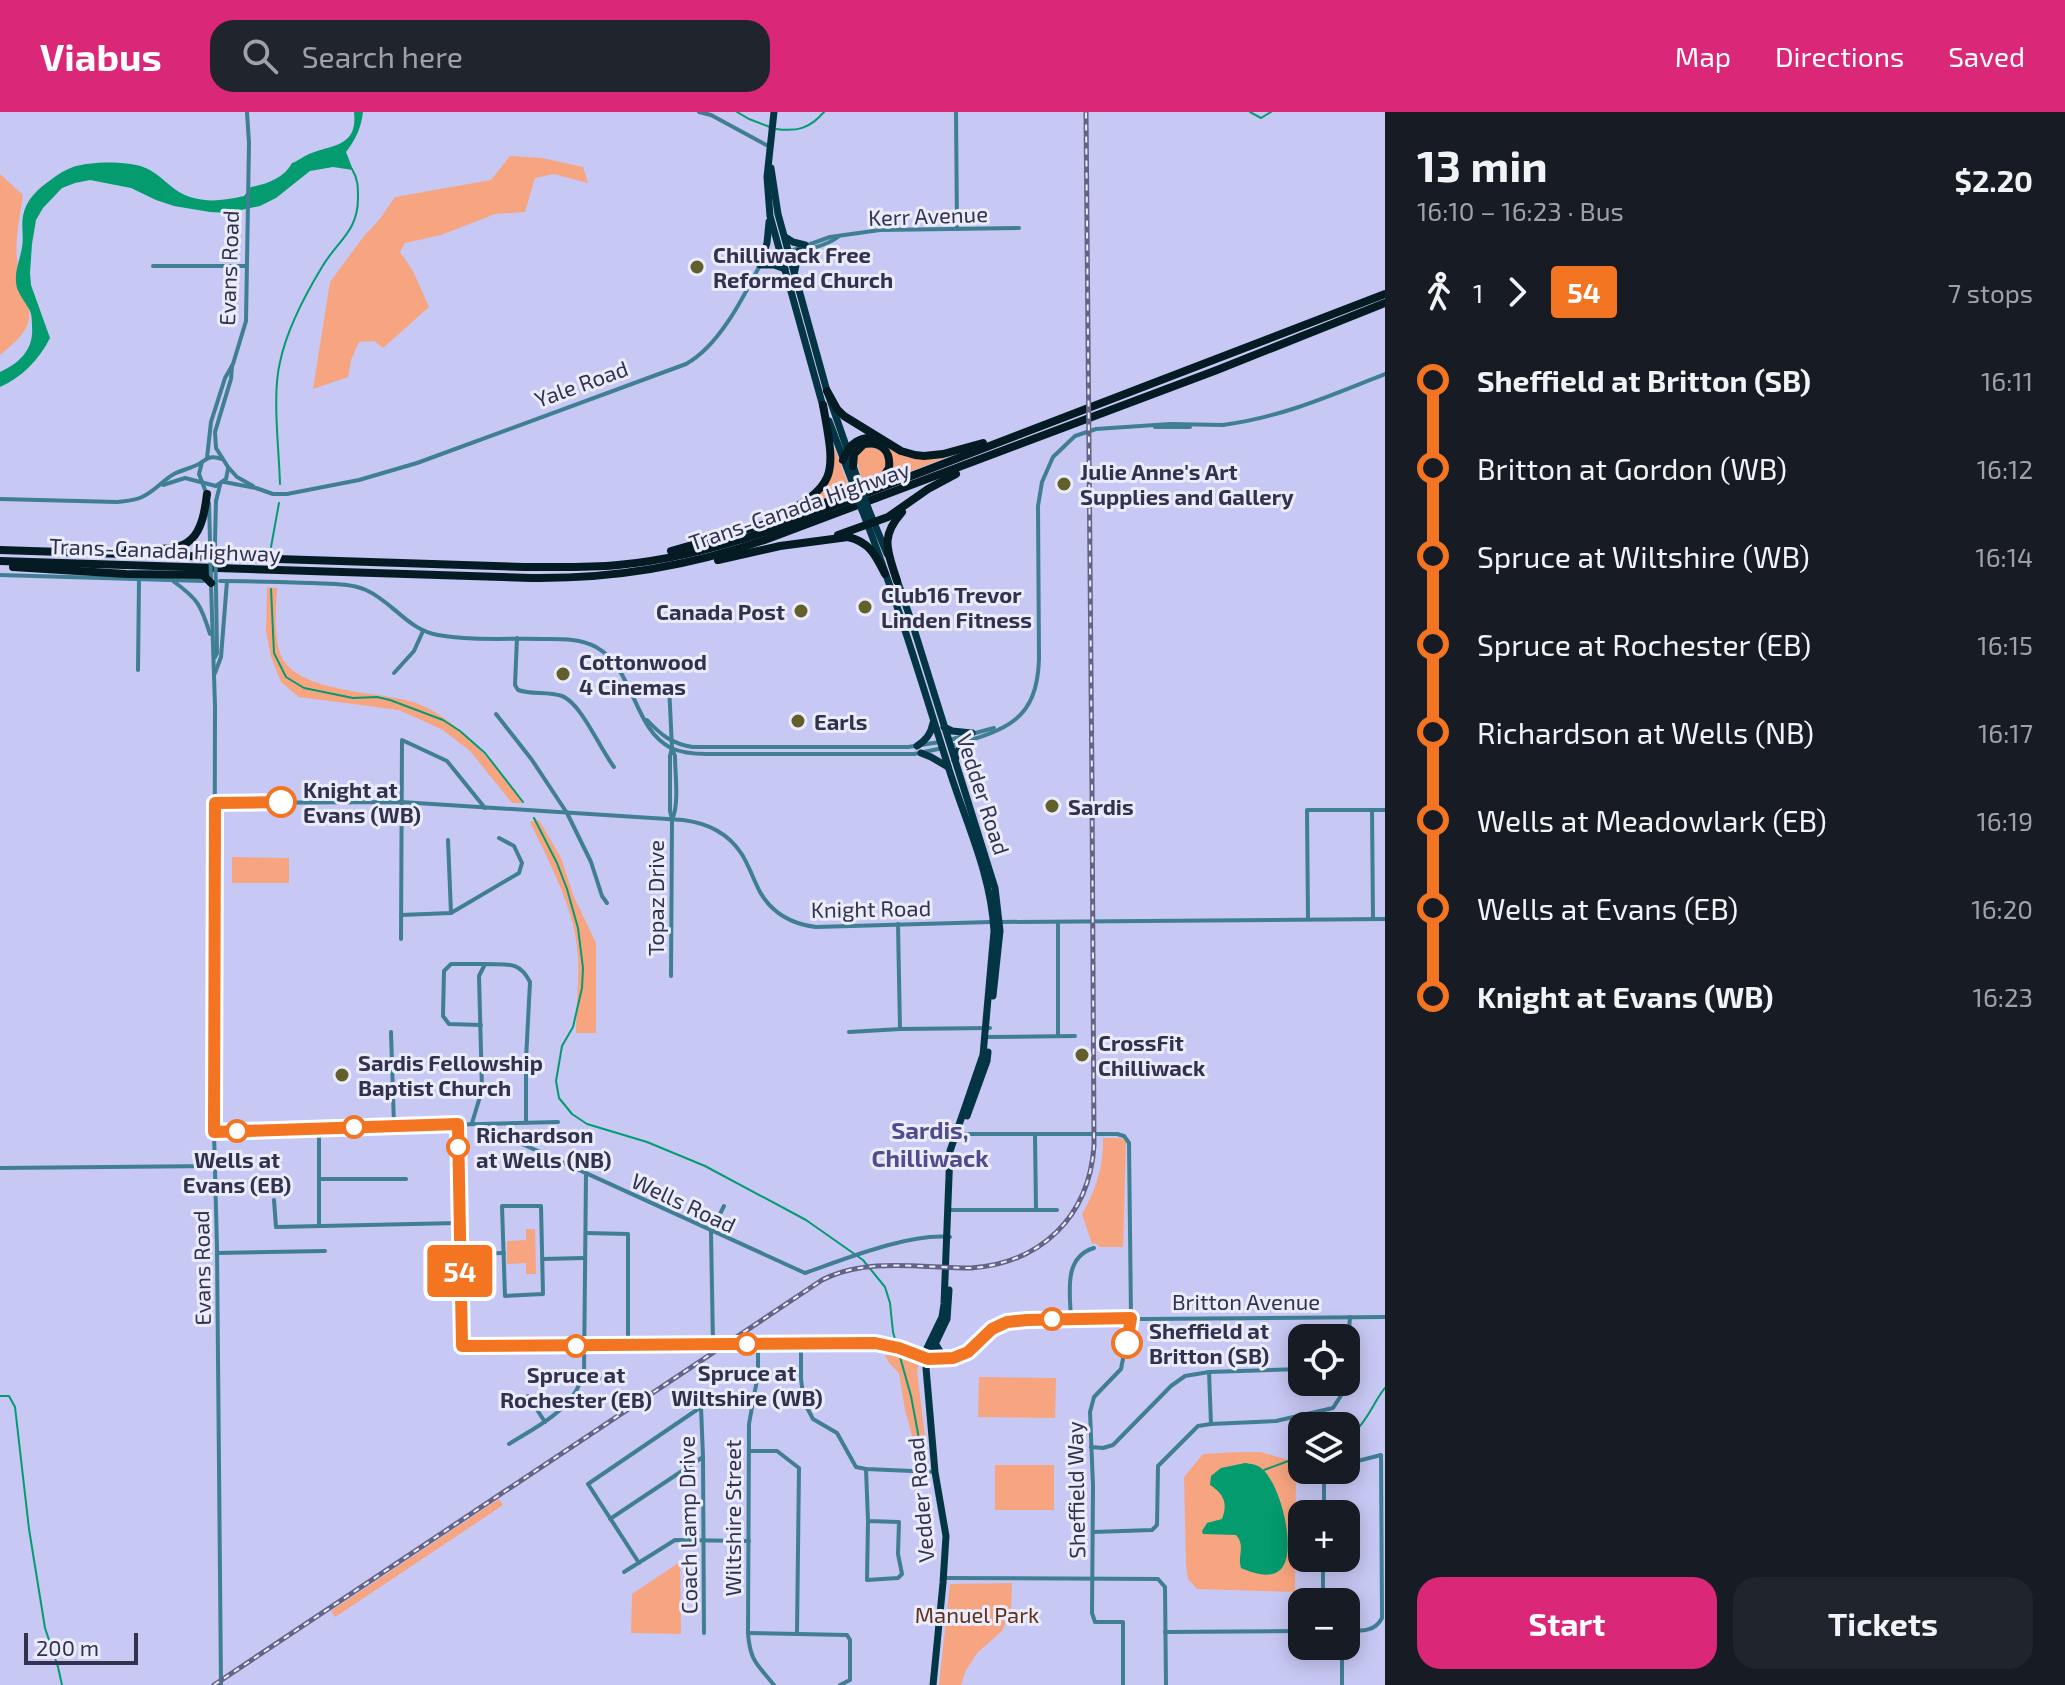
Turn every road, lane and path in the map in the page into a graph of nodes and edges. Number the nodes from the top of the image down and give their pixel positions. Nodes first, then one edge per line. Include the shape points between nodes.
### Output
1 (247, 112) edge
2 (699, 112) edge
3 (956, 112) edge
4 (773, 116) edge
5 (770, 147) junction
6 (770, 162) junction
7 (770, 216) junction
8 (1019, 228) dead end
9 (957, 229) junction
10 (784, 236) junction
11 (802, 248) junction
12 (785, 253) junction
13 (760, 265) junction
14 (153, 266) dead end
15 (246, 266) junction
16 (785, 269) junction
17 (795, 272) junction
18 (1385, 294) edge
19 (1385, 303) edge
20 (233, 364) junction
21 (1385, 374) edge
22 (827, 391) junction
23 (823, 405) junction
24 (1078, 411) junction
25 (883, 440) junction
26 (1032, 440) junction
27 (847, 450) junction
28 (207, 458) junction
29 (222, 459) junction
30 (843, 460) junction
31 (202, 462) junction
32 (853, 466) junction
33 (228, 467) junction
34 (203, 482) junction
35 (222, 483) junction
36 (856, 484) junction
37 (160, 486) junction
38 (256, 488) junction
39 (207, 494) junction
40 (0, 499) edge
41 (913, 500) junction
42 (871, 523) junction
43 (757, 528) junction
44 (818, 540) junction
45 (212, 541) junction
46 (0, 550) edge
47 (29, 551) junction
48 (0, 564) edge
49 (600, 566) junction
50 (885, 574) junction
51 (0, 575) edge
52 (583, 577) junction
53 (139, 579) junction
54 (172, 580) junction
55 (191, 580) junction
56 (213, 581) junction
57 (897, 581) junction
58 (189, 592) junction
59 (423, 631) junction
60 (517, 638) junction
61 (212, 640) junction
62 (214, 659) junction
63 (138, 670) dead end
64 (394, 673) dead end
65 (214, 675) junction
66 (669, 685) dead end
67 (496, 714) dead end
68 (645, 718) junction
69 (671, 720) junction
70 (933, 721) junction
71 (654, 727) junction
72 (944, 727) junction
73 (1001, 727) junction
74 (972, 733) junction
75 (671, 741) junction
76 (961, 743) junction
77 (945, 744) junction
78 (672, 748) junction
79 (919, 750) junction
80 (951, 764) junction
81 (614, 767) dead end
82 (401, 802) junction
83 (215, 803) junction
84 (485, 808) junction
85 (1372, 810) junction
86 (1385, 810) edge
87 (567, 813) junction
88 (672, 819) junction
89 (499, 838) dead end
90 (448, 840) dead end
91 (607, 903) dead end
92 (451, 913) junction
93 (401, 915) junction
94 (1308, 919) junction
95 (1373, 919) junction
96 (1385, 919) edge
97 (996, 922) junction
98 (1058, 922) junction
99 (898, 924) junction
100 (401, 939) dead end
101 (485, 964) junction
102 (671, 976) dead end
103 (481, 1025) junction
104 (900, 1029) junction
105 (391, 1032) dead end
106 (849, 1032) dead end
107 (988, 1033) junction
108 (1058, 1036) junction
109 (1075, 1036) dead end
110 (526, 1122) junction
111 (558, 1122) dead end
112 (472, 1123) junction
113 (458, 1124) junction
114 (394, 1125) junction
115 (319, 1128) junction
116 (214, 1132) junction
117 (957, 1134) junction
118 (1035, 1135) junction
119 (215, 1166) junction
120 (0, 1168) edge
121 (586, 1174) junction
122 (320, 1179) junction
123 (406, 1179) dead end
124 (274, 1200) dead end
125 (724, 1206) dead end
126 (951, 1210) junction
127 (1036, 1210) junction
128 (1057, 1210) dead end
129 (458, 1223) junction
130 (319, 1226) junction
131 (711, 1232) junction
132 (585, 1233) junction
133 (949, 1236) junction
134 (1094, 1248) dead end
135 (325, 1251) dead end
136 (217, 1253) junction
137 (504, 1253) junction
138 (459, 1254) junction
139 (584, 1258) junction
140 (542, 1259) junction
141 (1350, 1317) junction
142 (1385, 1317) edge
143 (1131, 1318) junction
144 (1071, 1319) junction
145 (1350, 1324) edge
146 (801, 1343) junction
147 (935, 1343) junction
148 (713, 1344) junction
149 (758, 1344) junction
150 (628, 1345) junction
151 (584, 1346) junction
152 (944, 1358) junction
153 (928, 1359) junction
154 (1288, 1369) edge
155 (1209, 1372) junction
156 (584, 1373) junction
157 (609, 1381) dead end
158 (528, 1396) dead end
159 (1341, 1396) edge
160 (545, 1422) junction
161 (1211, 1424) junction
162 (509, 1444) dead end
163 (1091, 1447) junction
164 (749, 1451) junction
165 (1383, 1455) edge
166 (703, 1457) junction
167 (1360, 1461) edge
168 (866, 1469) junction
169 (935, 1472) junction
170 (610, 1519) junction
171 (868, 1521) junction
172 (1383, 1522) edge
173 (1093, 1532) junction
174 (704, 1540) junction
175 (749, 1541) junction
176 (639, 1563) junction
177 (624, 1572) dead end
178 (944, 1578) junction
179 (1092, 1578) junction
180 (1384, 1579) edge
181 (1384, 1618) edge
182 (1288, 1631) edge
183 (1360, 1631) edge
184 (1165, 1632) junction
185 (704, 1633) dead end
186 (748, 1633) junction
187 (797, 1633) junction
188 (1342, 1660) edge
189 (221, 1685) edge
190 (774, 1685) edge
191 (840, 1685) edge
192 (933, 1685) edge
193 (1123, 1685) edge
194 (1166, 1685) edge
195 (1342, 1685) edge

1 - 15 street, Evans Road
2 - 5 street
3 - 9 street
4 - 5 main road
5 - 6 main road
6 - 7 main road
6 - 10 main road
7 - 12 main road
7 - 13 main road
8 - 9 street, Kerr Avenue
9 - 11 street, Kerr Avenue via 880,230 830,237
10 - 11 main road
10 - 12 main road
11 - 12 street, Kerr Avenue
11 - 17 main road
12 - 13 street
12 - 16 main road, Vedder Road
12 - 17 main road, Vedder Road
13 - 16 main road
13 - 38 street, Yale Road via 716,337 686,364 359,480 287,494
14 - 15 street
15 - 20 street, Evans Road via 246,321
16 - 23 main road, Vedder Road
17 - 22 main road, Vedder Road
18 - 24 highway, Trans-Canada Highway
19 - 26 highway, Trans-Canada Highway
20 - 28 street, Evans Road via 211,422
20 - 29 street, Evans Road via 215,432
21 - 73 street via 1257,420 1096,429 1075,436 1057,452 1042,482 1038,506 1037,685 1029,706
22 - 25 highway via 844,416
22 - 27 main road, Vedder Road
23 - 30 main road, Vedder Road
23 - 43 highway via 831,455 823,486 809,500
24 - 25 highway via 933,456 908,454
24 - 49 highway, Trans-Canada Highway via 738,541
25 - 27 highway via 863,438
26 - 41 highway
26 - 52 highway, Trans-Canada Highway via 727,552 659,568
27 - 30 highway
27 - 32 main road, Vedder Road
28 - 29 street
28 - 31 street
29 - 33 street
30 - 36 main road, Vedder Road
31 - 34 street
31 - 37 street
32 - 36 main road, Vedder Road
32 - 43 highway via 856,451 864,444 882,446 889,456 886,473 873,483
33 - 35 street
33 - 38 street
34 - 35 street
34 - 37 street via 185,478
34 - 39 street, Evans Road
35 - 38 street, Yale Road
35 - 45 street, Evans Road
36 - 42 main road, Vedder Road, bridge
37 - 40 street via 143,497 117,502
39 - 45 street, Evans Road
39 - 47 highway via 199,531 177,548
41 - 42 highway
41 - 57 highway via 887,534
42 - 44 highway
42 - 50 main road, Vedder Road
42 - 57 main road, Vedder Road
43 - 49 highway
44 - 50 highway via 848,537 863,542
44 - 52 highway via 657,572
45 - 56 street, Evans Road, bridge
46 - 47 highway, Trans-Canada Highway
47 - 49 highway, Trans-Canada Highway
48 - 52 highway, Trans-Canada Highway
48 - 56 highway
50 - 70 main road, Vedder Road
51 - 53 street
53 - 54 street
53 - 63 street
54 - 55 street
54 - 58 street
55 - 56 street
55 - 58 street
56 - 59 street via 355,587 378,597
56 - 61 street, Evans Road
56 - 62 street, Evans Road
56 - 65 street via 221,657
57 - 72 main road, Vedder Road
58 - 61 street
59 - 60 street
59 - 64 street
60 - 68 street via 595,646 618,667
60 - 81 street via 518,690 572,702
61 - 62 street, Evans Road
62 - 65 street, Evans Road
65 - 83 street, Evans Road
66 - 69 street, Topaz Drive
67 - 87 street
68 - 71 street
68 - 78 street via 653,734
69 - 71 street via 663,728
69 - 75 street, Topaz Drive
70 - 77 main road, Vedder Road
70 - 79 main road
71 - 75 street
72 - 74 main road
72 - 77 main road, Vedder Road
73 - 74 street
73 - 76 street
74 - 77 street
75 - 78 street, Topaz Drive
75 - 79 street via 693,747
76 - 77 street
76 - 80 main road
77 - 79 street
77 - 80 main road, Vedder Road
78 - 79 street via 707,754
78 - 88 street, Topaz Drive
79 - 80 main road
80 - 97 main road, Vedder Road
82 - 83 street, Knight Road
82 - 84 street, Knight Road
82 - 84 street via 402,740 447,761
82 - 93 street
83 - 116 street, Evans Road
84 - 87 street, Knight Road
85 - 86 street
85 - 94 street via 1307,810
85 - 95 street
87 - 88 street, Knight Road
87 - 91 street
88 - 99 street, Knight Road via 700,822 725,836 740,851 760,893 793,923
88 - 102 street, Topaz Drive
89 - 92 street via 514,846 522,863 519,873
90 - 92 street
92 - 93 street
93 - 100 street
94 - 95 street, Knight Road
94 - 98 street, Knight Road
95 - 96 street, Knight Road
97 - 98 street, Knight Road
97 - 99 street, Knight Road
97 - 107 main road, Vedder Road
98 - 108 street
99 - 104 street
101 - 103 street via 479,976
101 - 103 street via 451,964 444,971 445,1020
101 - 110 street via 517,965 530,982
103 - 112 street via 482,1090
104 - 106 street
104 - 107 street
105 - 114 street
107 - 108 street
107 - 117 main road, Vedder Road
108 - 109 street
110 - 111 street
110 - 112 street
112 - 113 street, Wells Road
112 - 121 street, Wells Road
113 - 114 street, Wells Road
113 - 129 street
114 - 115 street, Wells Road
115 - 116 street, Wells Road
115 - 122 street
116 - 119 street, Evans Road
117 - 118 street
117 - 126 main road, Vedder Road
117 - 133 main road, Vedder Road via 949,1158
118 - 127 street
118 - 143 street, Sheffield Way via 1124,1136 1129,1146
119 - 120 street
119 - 136 street, Evans Road
121 - 131 street, Wells Road
121 - 132 street
122 - 123 street
122 - 130 street
124 - 130 street via 276,1227
125 - 131 street
126 - 127 street
126 - 133 main road, Vedder Road
127 - 128 street
129 - 130 street
129 - 138 street
131 - 133 street, Wells Road via 805,1273 927,1236
131 - 148 street
132 - 139 street
132 - 150 street via 628,1234
133 - 147 main road, Vedder Road via 949,1307
133 - 153 main road, Vedder Road via 942,1317 927,1348
134 - 144 street via 1078,1257 1072,1268
135 - 136 street
136 - 189 street, Evans Road
137 - 138 street
137 - 140 street via 505,1296 543,1294
137 - 140 street via 502,1206 541,1206
138 - 151 street via 462,1346
139 - 140 street
139 - 151 street
141 - 142 street, Britton Avenue
141 - 143 street, Britton Avenue
141 - 145 street
143 - 144 street, Britton Avenue
143 - 163 street, Sheffield Way via 1121,1369 1094,1397
144 - 152 street, Britton Avenue via 1007,1322 963,1355
146 - 149 street
146 - 153 street via 875,1343
146 - 168 street via 804,1402 813,1419 837,1433 856,1467
147 - 152 main road
147 - 153 main road, Vedder Road
148 - 149 street
148 - 150 street
149 - 164 street, Wiltshire Street
150 - 151 street
151 - 156 street
152 - 153 street, Britton Avenue
153 - 169 main road, Vedder Road
154 - 155 street
155 - 161 street
155 - 163 street via 1185,1376 1171,1386 1113,1445
156 - 157 street
156 - 160 street via 575,1394
158 - 160 street
159 - 161 street via 1333,1408 1276,1421
160 - 162 street
161 - 173 street via 1194,1429 1158,1466 1155,1529
163 - 173 street, Sheffield Way
164 - 175 street, Wiltshire Street
164 - 187 street via 777,1451 799,1468
165 - 167 street
165 - 172 street
166 - 170 street
166 - 170 street, Coach Lamp Drive via 701,1407 588,1484
166 - 174 street, Coach Lamp Drive
168 - 169 street
168 - 171 street
169 - 178 main road, Vedder Road via 946,1536
170 - 176 street, Coach Lamp Drive
171 - 171 street via 867,1580 898,1578 899,1522
172 - 180 street
173 - 179 street, Sheffield Way
174 - 175 street
174 - 176 street via 675,1540
174 - 185 street, Coach Lamp Drive
175 - 186 street, Wiltshire Street
176 - 177 street
178 - 179 street
178 - 192 main road, Vedder Road
179 - 184 street via 1161,1581
179 - 193 street, Sheffield Way via 1095,1622 1123,1622
180 - 181 street
181 - 183 street via 1373,1629
182 - 184 street
184 - 194 street
186 - 187 street
186 - 190 street, Wiltshire Street via 752,1658
187 - 191 street via 847,1635 850,1680
188 - 195 street

